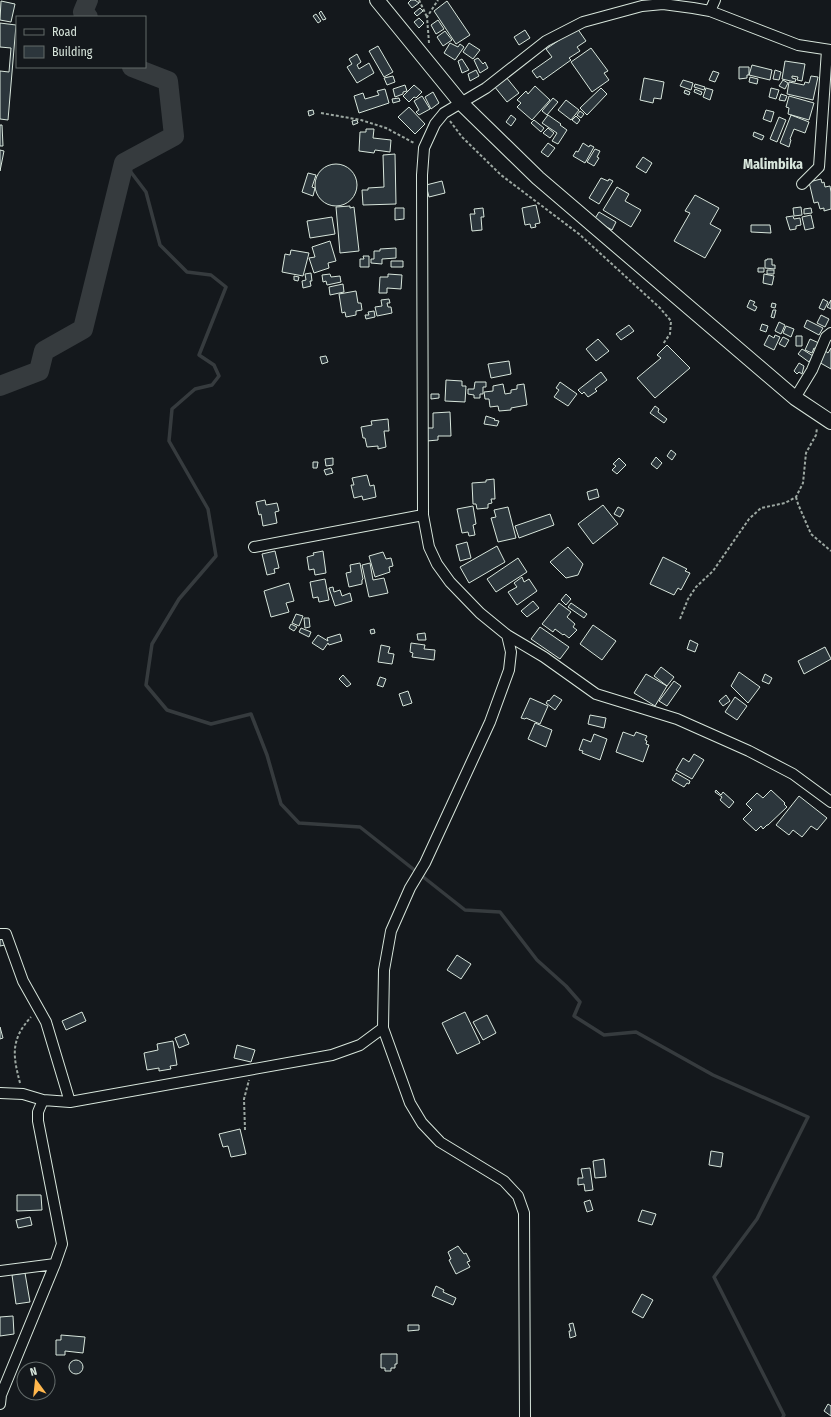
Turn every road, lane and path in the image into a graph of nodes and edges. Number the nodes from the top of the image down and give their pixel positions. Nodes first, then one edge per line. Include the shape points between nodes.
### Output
1 (377, 0) edge
2 (419, 0) edge
3 (438, 0) edge
4 (680, 0) edge
5 (715, 0) edge
6 (693, 8) junction
7 (710, 11) junction
8 (426, 17) junction
9 (429, 45) dead end
10 (829, 50) edge
11 (461, 103) junction
12 (321, 113) dead end
13 (444, 113) junction
14 (424, 148) junction
15 (802, 184) dead end
16 (831, 333) edge
17 (663, 344) dead end
18 (795, 398) junction
19 (825, 418) edge
20 (796, 497) junction
21 (423, 515) junction
22 (254, 547) dead end
23 (831, 551) edge
24 (680, 619) dead end
25 (507, 635) junction
26 (831, 802) edge
27 (0, 934) edge
28 (39, 1009) junction
29 (383, 1028) junction
30 (257, 1068) junction
31 (0, 1093) edge
32 (23, 1094) junction
33 (43, 1100) junction
34 (70, 1102) junction
35 (245, 1130) dead end
36 (55, 1264) junction
37 (0, 1271) edge
38 (0, 1404) edge
39 (525, 1417) edge

1 - 11 main road
2 - 8 path
3 - 8 path
4 - 6 street
5 - 7 street
6 - 7 street
6 - 11 street via 663,4 642,6 583,22 546,41 486,88
7 - 10 street via 798,45
8 - 9 path
10 - 15 street via 819,167
11 - 13 street
11 - 18 main road via 538,178
12 - 14 path via 380,126
13 - 14 street via 435,124
13 - 17 path via 462,137 501,175 579,234 660,308 671,321 670,334
14 - 21 street
16 - 18 street via 826,337 812,370
18 - 19 main road
19 - 20 path via 806,453 803,483
20 - 23 path via 811,534
20 - 24 path via 785,503 761,508 749,519 712,572 696,587
21 - 22 street
21 - 25 street via 430,547 437,564 450,582 480,613
25 - 26 street via 544,657 596,694 677,719 749,751 793,774
25 - 29 street via 511,652 509,670 490,722 425,863 390,931 384,970
27 - 28 street via 6,934 23,981
28 - 32 path via 24,1026 17,1039 14,1061
28 - 34 street via 46,1022
29 - 30 street via 360,1045 332,1055
29 - 39 street via 410,1103 422,1123 440,1142 504,1181 518,1196 524,1213
30 - 34 street
30 - 35 path via 246,1088
31 - 32 street
32 - 33 street
33 - 34 street
33 - 36 street via 38,1120 62,1244
36 - 37 street
36 - 38 street via 1,1395

